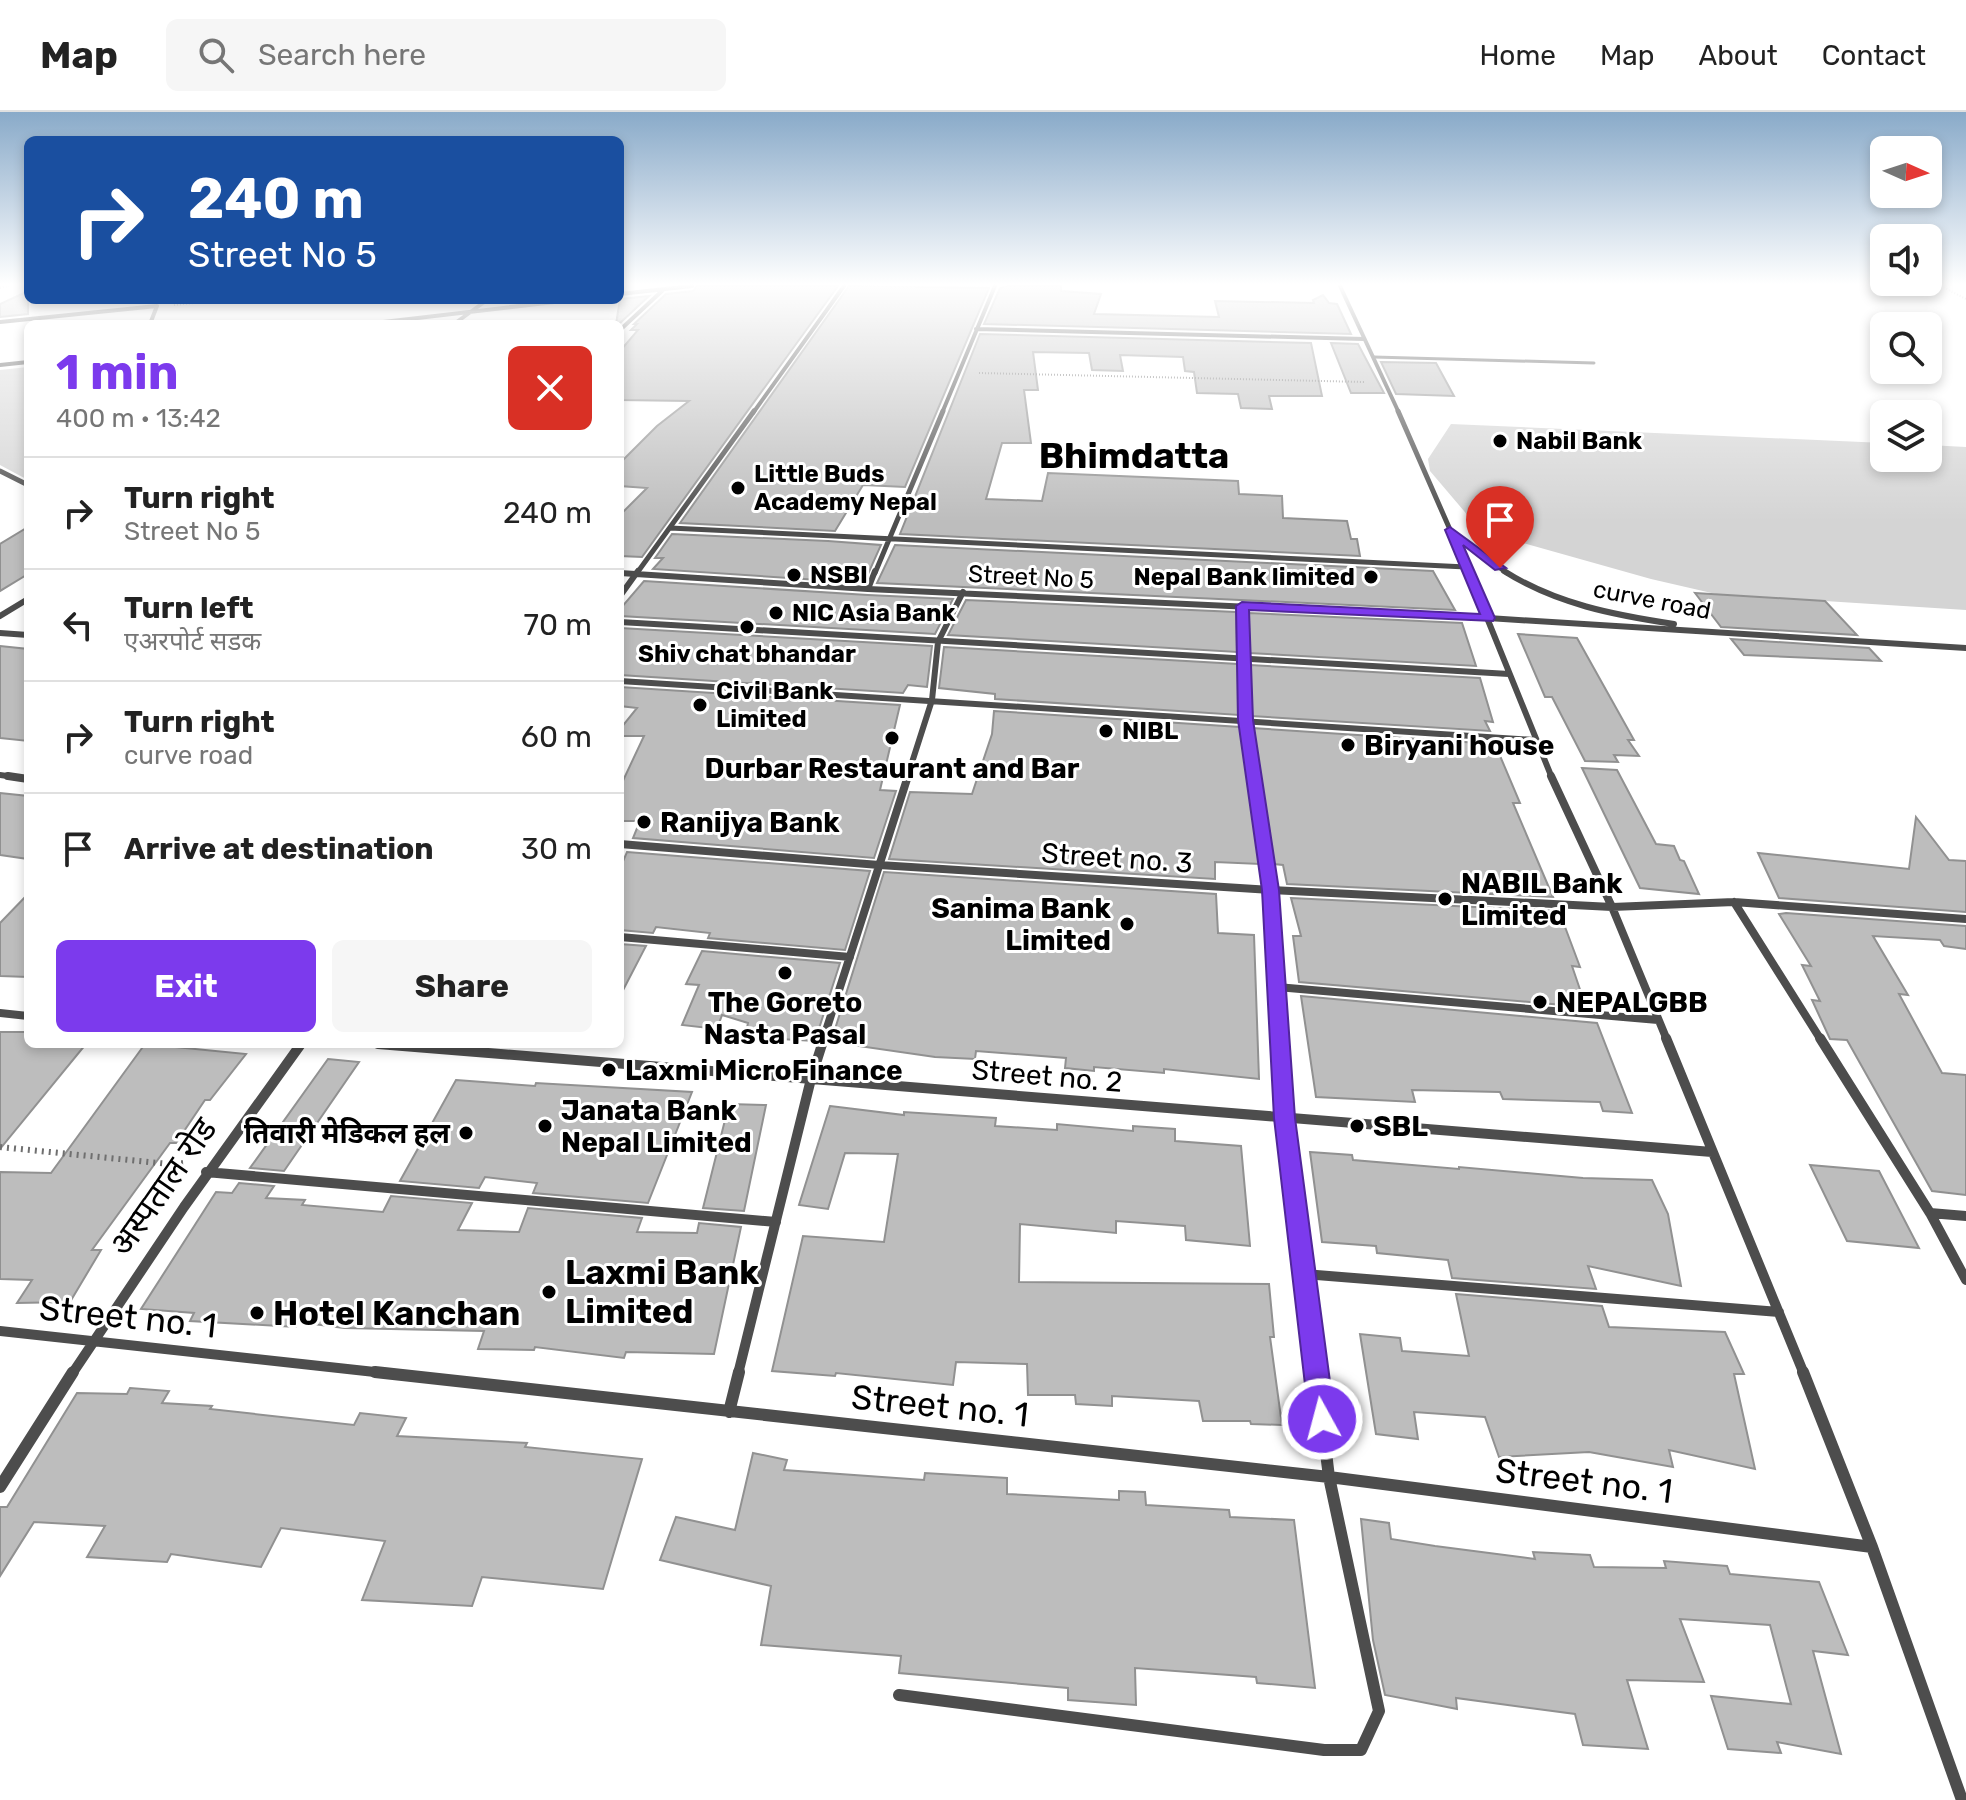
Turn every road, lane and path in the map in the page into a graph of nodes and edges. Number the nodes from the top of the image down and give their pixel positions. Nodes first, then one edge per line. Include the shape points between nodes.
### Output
1 (787, 365) edge
2 (963, 365) edge
3 (1378, 365) edge
4 (960, 372) junction
5 (1386, 382) junction
6 (1, 472) edge
7 (24, 483) edge
8 (670, 528) junction
9 (1450, 530) junction
10 (890, 538) junction
11 (1466, 567) junction
12 (624, 573) edge
13 (636, 574) junction
14 (868, 589) junction
15 (624, 590) edge
16 (963, 592) junction
17 (24, 601) edge
18 (1242, 606) junction
19 (0, 616) edge
20 (1488, 618) junction
21 (624, 622) edge
22 (1725, 632) junction
23 (0, 633) edge
24 (24, 635) edge
25 (938, 642) junction
26 (1966, 648) edge
27 (1244, 657) junction
28 (1509, 674) junction
29 (624, 681) edge
30 (932, 700) junction
31 (1245, 720) junction
32 (1534, 740) junction
33 (0, 775) edge
34 (24, 778) edge
35 (624, 844) edge
36 (879, 865) junction
37 (1271, 890) junction
38 (1734, 902) junction
39 (1612, 907) junction
40 (1966, 919) edge
41 (624, 937) edge
42 (850, 957) junction
43 (1277, 987) junction
44 (0, 1013) edge
45 (24, 1016) edge
46 (1658, 1020) junction
47 (298, 1048) edge
48 (427, 1048) edge
49 (811, 1079) junction
50 (1285, 1118) junction
51 (0, 1147) edge
52 (1712, 1152) junction
53 (214, 1160) junction
54 (206, 1172) junction
55 (1930, 1213) junction
56 (1966, 1216) edge
57 (776, 1222) junction
58 (1304, 1274) junction
59 (1966, 1280) edge
60 (1779, 1312) junction
61 (0, 1331) edge
62 (91, 1341) junction
63 (729, 1412) junction
64 (1329, 1477) junction
65 (0, 1487) edge
66 (1872, 1547) junction
67 (899, 1695) dead end
68 (1962, 1800) edge

1 - 8 street
2 - 4 street
3 - 5 street
4 - 5 path
4 - 10 street
5 - 9 street
6 - 7 street
8 - 10 street
8 - 13 street
9 - 11 street
9 - 22 street, curve road via 1516,579 1572,603
10 - 11 street
10 - 14 street
11 - 20 street
12 - 13 street, Street No 5
13 - 14 street, Street No 5
13 - 15 street
14 - 16 street, Street No 5
16 - 18 street, Street No 5
16 - 25 street
17 - 19 street
18 - 20 street, Street No 5
18 - 27 street
20 - 22 street, Street No 5
20 - 28 street
21 - 25 street
22 - 26 street
23 - 24 street
25 - 27 street
25 - 30 street
27 - 28 street
27 - 31 street
28 - 32 street
29 - 30 street
30 - 31 street
30 - 36 street
31 - 32 street
31 - 37 street
32 - 39 street
33 - 34 street
35 - 36 street, Street no. 3
36 - 37 street, Street no. 3
36 - 42 street
37 - 39 street, Street no. 3
37 - 43 street
38 - 39 street, Street no. 3
38 - 40 street, Street no. 3
38 - 55 street
39 - 46 street
41 - 42 street
42 - 49 street
43 - 46 street
43 - 50 street
44 - 45 street
46 - 52 street
47 - 53 street, अस्पताल रोड
48 - 49 street, Street no. 2
49 - 50 street, Street no. 2
49 - 57 street
50 - 52 street, Street no. 2
50 - 58 street
51 - 53 path via 169,1164
52 - 60 street
53 - 54 street, अस्पताल रोड
54 - 57 street
54 - 62 street, अस्पताल रोड
55 - 56 street
55 - 59 street
57 - 63 street
58 - 60 street
58 - 64 street
60 - 66 street
61 - 62 street, Street no. 1
62 - 63 street, Street no. 1
62 - 65 street, अस्पताल रोड
63 - 64 street, Street no. 1
64 - 66 street, Street no. 1
64 - 67 street via 1379,1711 1361,1750 1324,1750
66 - 68 street

